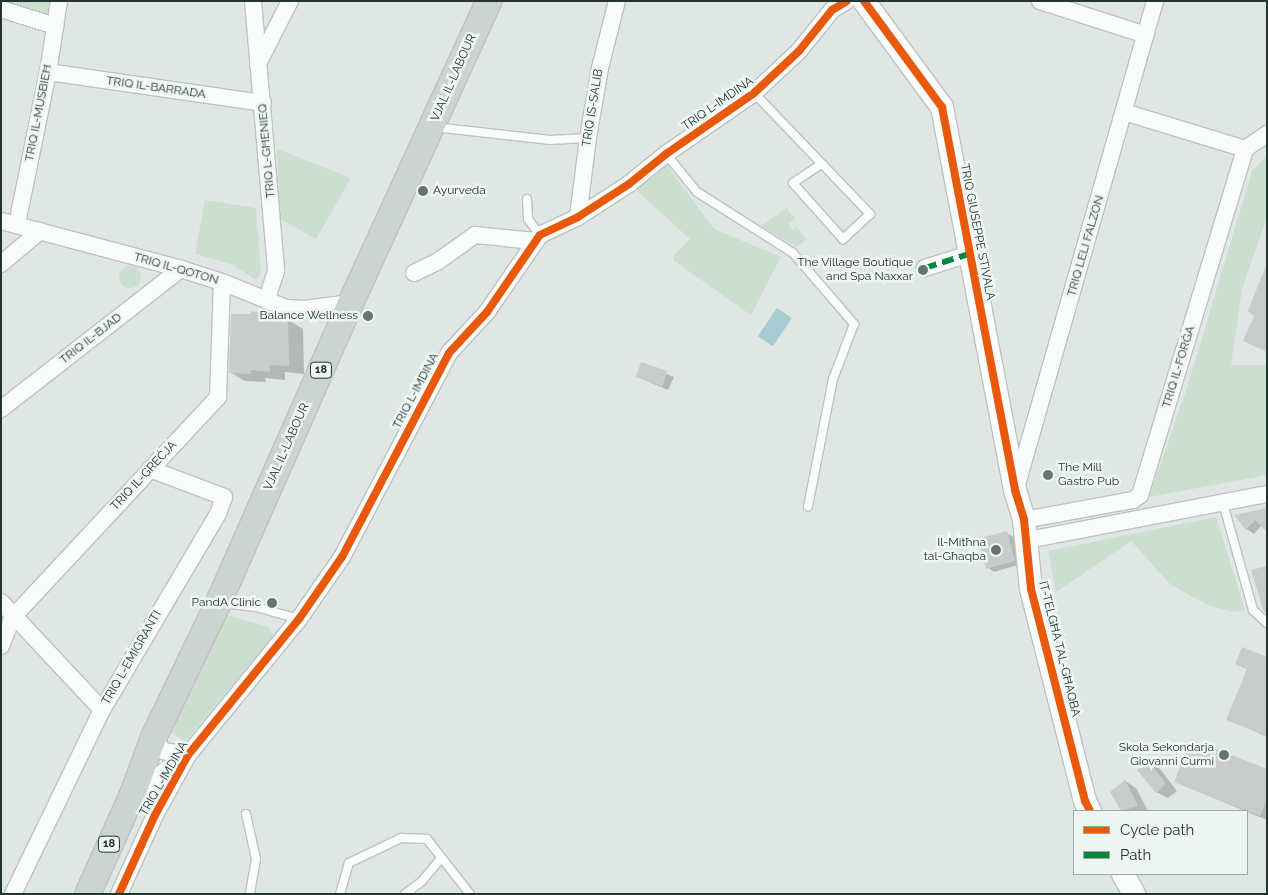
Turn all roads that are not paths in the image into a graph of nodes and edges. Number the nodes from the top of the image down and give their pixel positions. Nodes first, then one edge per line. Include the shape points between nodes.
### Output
1 (60, 1) edge
2 (253, 1) edge
3 (290, 1) edge
4 (488, 1) edge
5 (617, 1) edge
6 (847, 1) edge
7 (864, 1) edge
8 (1040, 1) edge
9 (1155, 1) edge
10 (1, 9) edge
11 (55, 26) junction
12 (1146, 35) junction
13 (258, 64) junction
14 (48, 72) junction
15 (754, 93) junction
16 (263, 103) junction
17 (1124, 112) junction
18 (432, 127) junction
19 (1267, 134) edge
20 (588, 138) junction
21 (1245, 150) junction
22 (666, 154) junction
23 (820, 164) junction
24 (527, 199) dead end
25 (578, 217) junction
26 (9, 222) edge
27 (40, 231) junction
28 (537, 238) junction
29 (970, 254) junction
30 (1, 264) edge
31 (925, 268) dead end
32 (182, 269) junction
33 (414, 273) dead end
34 (222, 282) junction
35 (266, 299) junction
36 (350, 303) junction
37 (1, 409) edge
38 (150, 469) junction
39 (1015, 490) junction
40 (1267, 494) edge
41 (1223, 503) junction
42 (1144, 507) junction
43 (808, 508) dead end
44 (1026, 530) junction
45 (1, 602) edge
46 (218, 602) junction
47 (13, 617) junction
48 (300, 619) junction
49 (1267, 623) edge
50 (1, 646) edge
51 (102, 710) junction
52 (153, 738) junction
53 (188, 755) junction
54 (132, 794) junction
55 (1090, 810) edge
56 (246, 814) dead end
57 (441, 858) junction
58 (1124, 875) edge
59 (10, 889) edge
60 (87, 894) edge
61 (119, 894) edge
62 (250, 894) edge
63 (340, 894) edge
64 (404, 894) edge
65 (470, 894) edge
66 (1134, 894) edge

1 - 11 street, TRIQ IL-MUSBIEĦ
2 - 13 street, TRIQ L-GĦENIEQ
3 - 13 street
4 - 18 main road, VJAL IL-LABOUR / 18
5 - 20 street, TRIQ IS-SALIB via 600,68
6 - 15 street, TRIQ L-IMDINA via 832,10 799,51
7 - 29 street, TRIQ GIUSEPPE STIVALA via 942,107
8 - 12 street
9 - 12 street, TRIQ LELI FALZON
10 - 11 street
11 - 14 street, TRIQ IL-MUSBIEĦ
12 - 17 street, TRIQ LELI FALZON
13 - 16 street, TRIQ L-GĦENIEQ
14 - 16 street, TRIQ IL-BARRADA
14 - 26 street, TRIQ IL-MUSBIEĦ
15 - 22 street, TRIQ L-IMDINA
15 - 23 lane
16 - 35 street, TRIQ L-GĦENIEQ via 276,271
17 - 21 street
17 - 39 street, TRIQ LELI FALZON
18 - 20 lane via 550,140
18 - 36 main road, VJAL IL-LABOUR / 18
19 - 21 street
20 - 25 street, TRIQ IS-SALIB
21 - 42 street, TRIQ IL-FORĠA
22 - 25 street, TRIQ L-IMDINA via 629,184
22 - 43 lane via 697,192 793,253 854,324 833,379
23 - 23 lane via 794,183 843,239 870,214
24 - 28 lane via 528,219
25 - 28 street, TRIQ L-IMDINA
26 - 27 street, TRIQ IL-QOTON
27 - 30 street
27 - 32 street, TRIQ IL-QOTON
28 - 33 street via 475,235 437,262
28 - 48 street, TRIQ L-IMDINA via 486,312 449,354 342,557
29 - 31 street
29 - 39 street, TRIQ GIUSEPPE STIVALA
32 - 34 street, TRIQ IL-QOTON
32 - 37 street, TRIQ IL-BJAD
34 - 35 street, TRIQ IL-QOTON
34 - 38 street, TRIQ IL-GREĊJA via 218,397
35 - 36 street, TRIQ IL-QOTON via 286,308 304,309
36 - 46 main road, VJAL IL-LABOUR / 18
38 - 47 street, TRIQ IL-GREĊJA
38 - 51 street, TRIQ L-EMIGRANTI via 224,497 218,514
39 - 44 street, IT-TELGĦA TAL-GĦAQBA
40 - 41 street
41 - 42 street
41 - 49 lane via 1253,610
42 - 44 street
42 - 44 street via 1132,500
44 - 55 street, IT-TELGĦA TAL-GĦAQBA via 1031,589
45 - 47 street
46 - 48 lane via 256,607
46 - 52 main road, VJAL IL-LABOUR / 18
47 - 50 street, TRIQ IL-GREĊJA
47 - 51 street
48 - 53 street, TRIQ L-IMDINA
51 - 59 street, TRIQ L-EMIGRANTI
52 - 53 street, TRIQ L-IMDINA via 163,751
52 - 54 main road, VJAL IL-LABOUR / 18
53 - 54 street, TRIQ L-IMDINA
53 - 61 street, TRIQ L-IMDINA via 155,815
54 - 60 main road, VJAL IL-LABOUR / 18
56 - 62 lane via 256,859
57 - 63 lane via 427,839 401,838 349,863
57 - 64 lane via 422,881
57 - 65 lane
58 - 66 street

